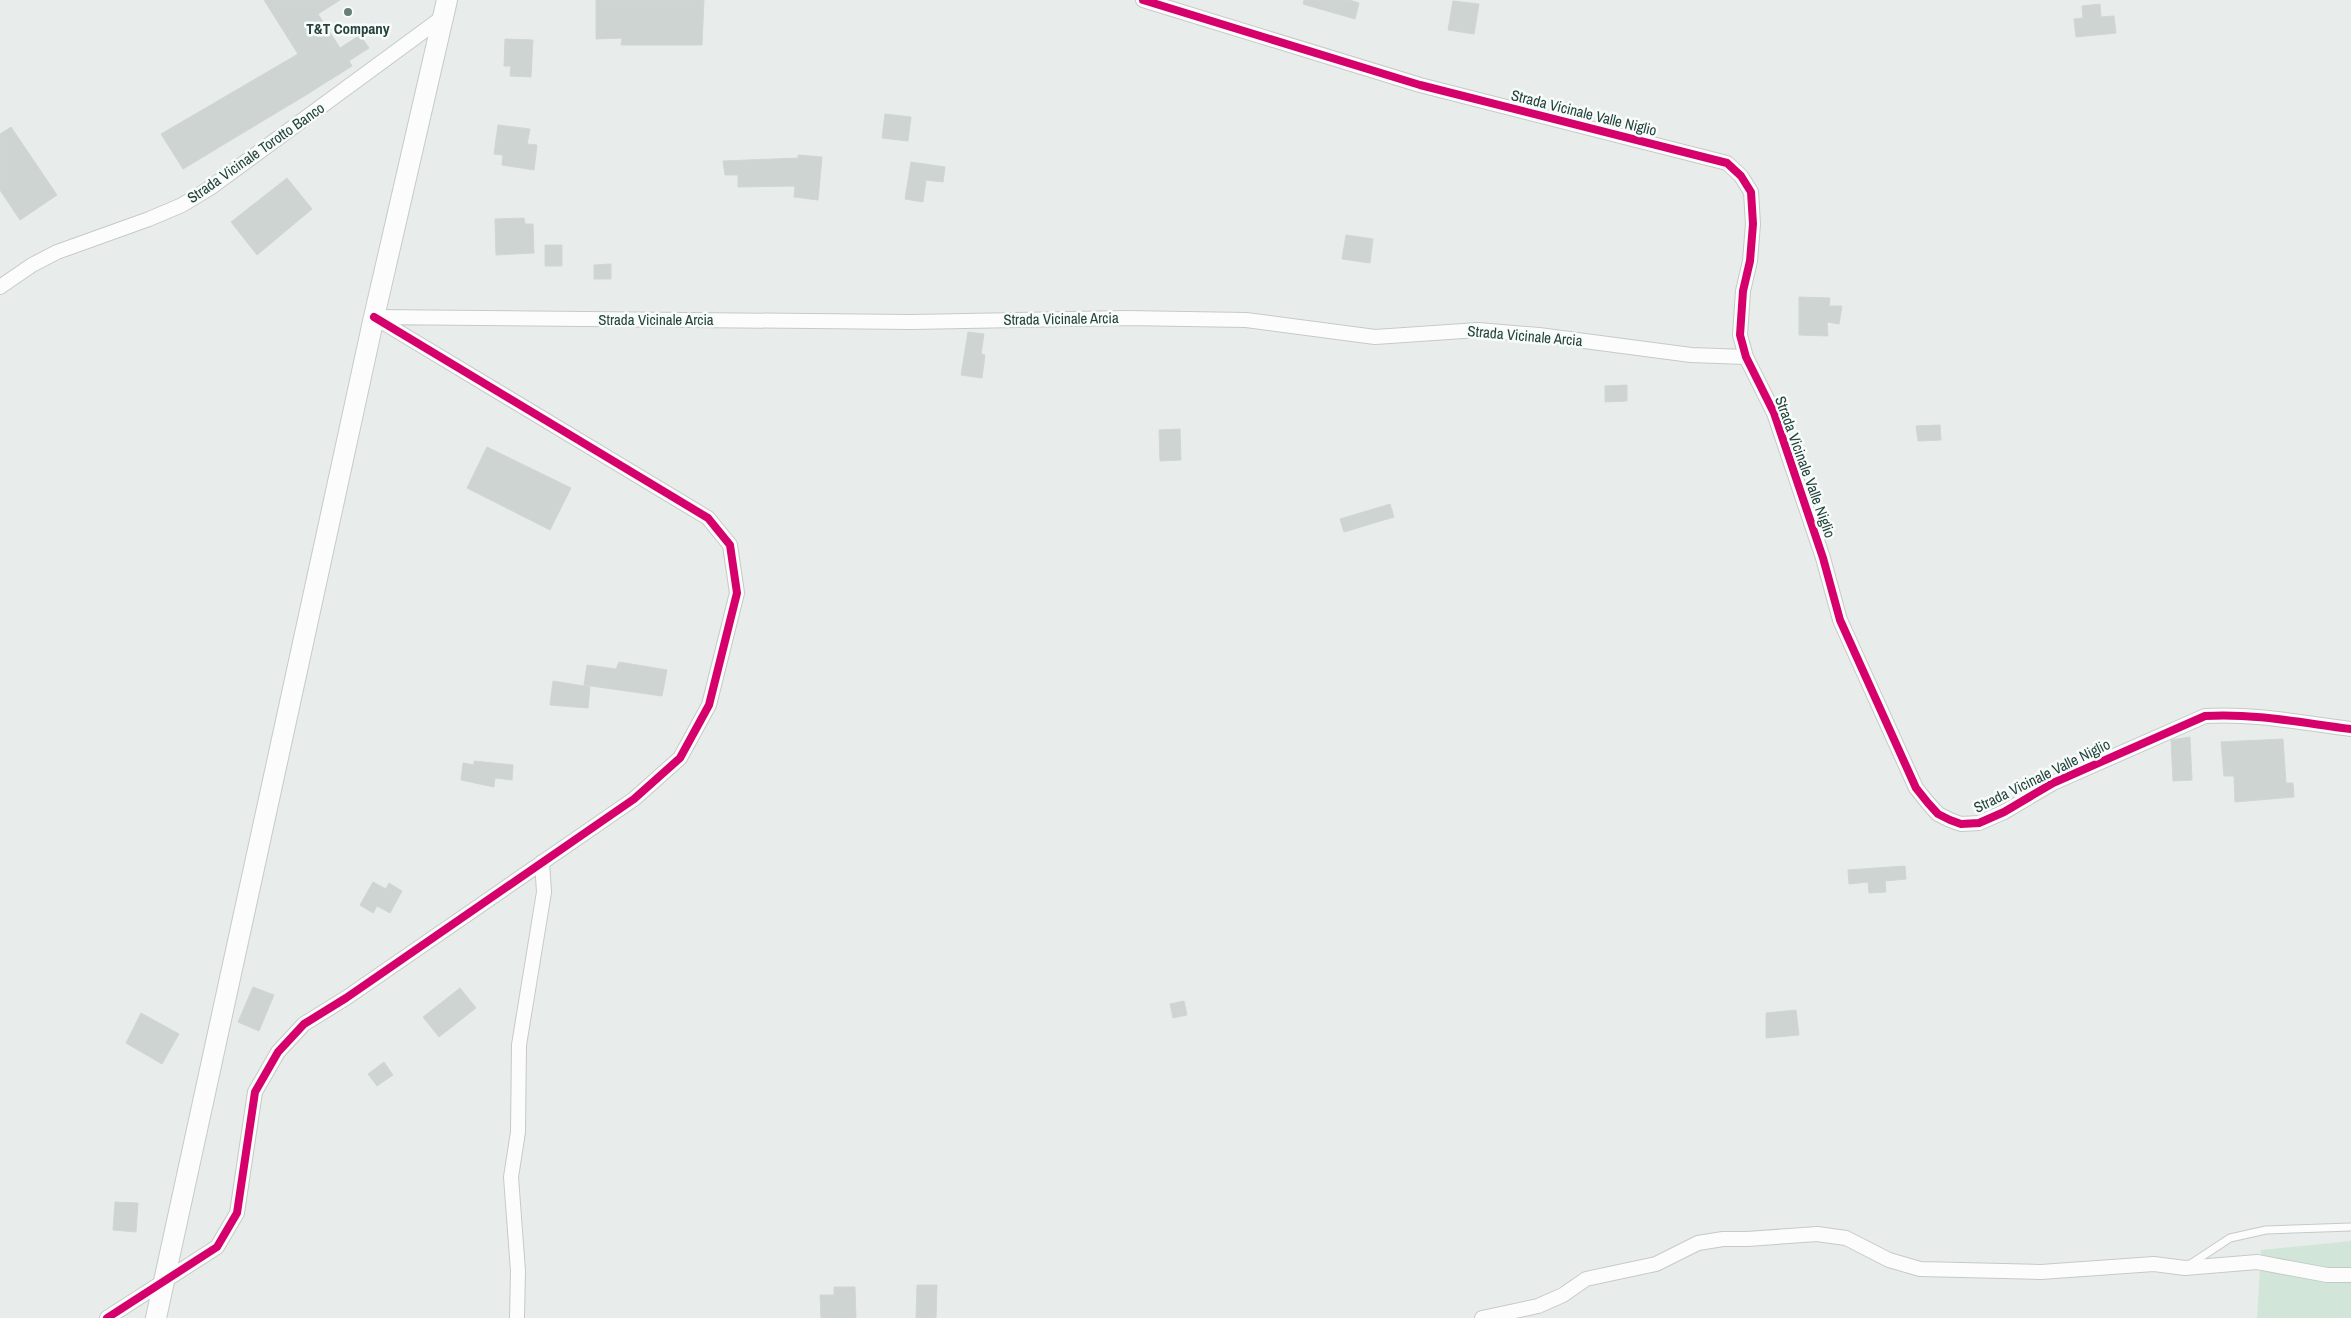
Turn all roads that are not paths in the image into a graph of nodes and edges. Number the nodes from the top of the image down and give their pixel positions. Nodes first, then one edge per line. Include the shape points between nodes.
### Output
1 (1143, 0) edge
2 (445, 8) edge
3 (0, 287) edge
4 (374, 317) junction
5 (1746, 357) junction
6 (2351, 729) edge
7 (542, 862) junction
8 (2351, 1227) edge
9 (2185, 1268) junction
10 (2351, 1274) edge
11 (163, 1283) junction
12 (107, 1318) edge
13 (156, 1318) edge
14 (517, 1318) edge
15 (1482, 1318) edge

1 - 5 street, Strada Vicinale Valle Niglio via 1420,85 1727,163 1751,192 1753,224 1740,335
2 - 3 street, Strada Vicinale Torotto Banco via 210,188 149,219 57,252
2 - 4 main road
4 - 5 street, Strada Vicinale Arcia via 901,322 1126,318 1246,320 1375,337 1478,330 1691,354
4 - 7 street via 708,518 730,545 737,593 709,705 680,758 634,799
4 - 11 main road
5 - 6 street, Strada Vicinale Valle Niglio via 1774,414 1823,558 1840,620 1916,788 1938,814 1961,824 1979,823 2053,783 2205,716 2273,717
7 - 11 street via 304,1024 278,1052 255,1092 236,1213 217,1247
7 - 14 street via 544,892 519,1045 518,1132 511,1176 518,1271
8 - 9 lane via 2266,1230 2230,1238
9 - 10 street via 2257,1262 2327,1274
9 - 15 street via 2154,1264 2042,1272 1920,1269 1889,1260 1846,1238 1817,1234 1723,1238 1698,1243 1656,1264 1586,1279 1538,1306
11 - 12 street
11 - 13 main road

